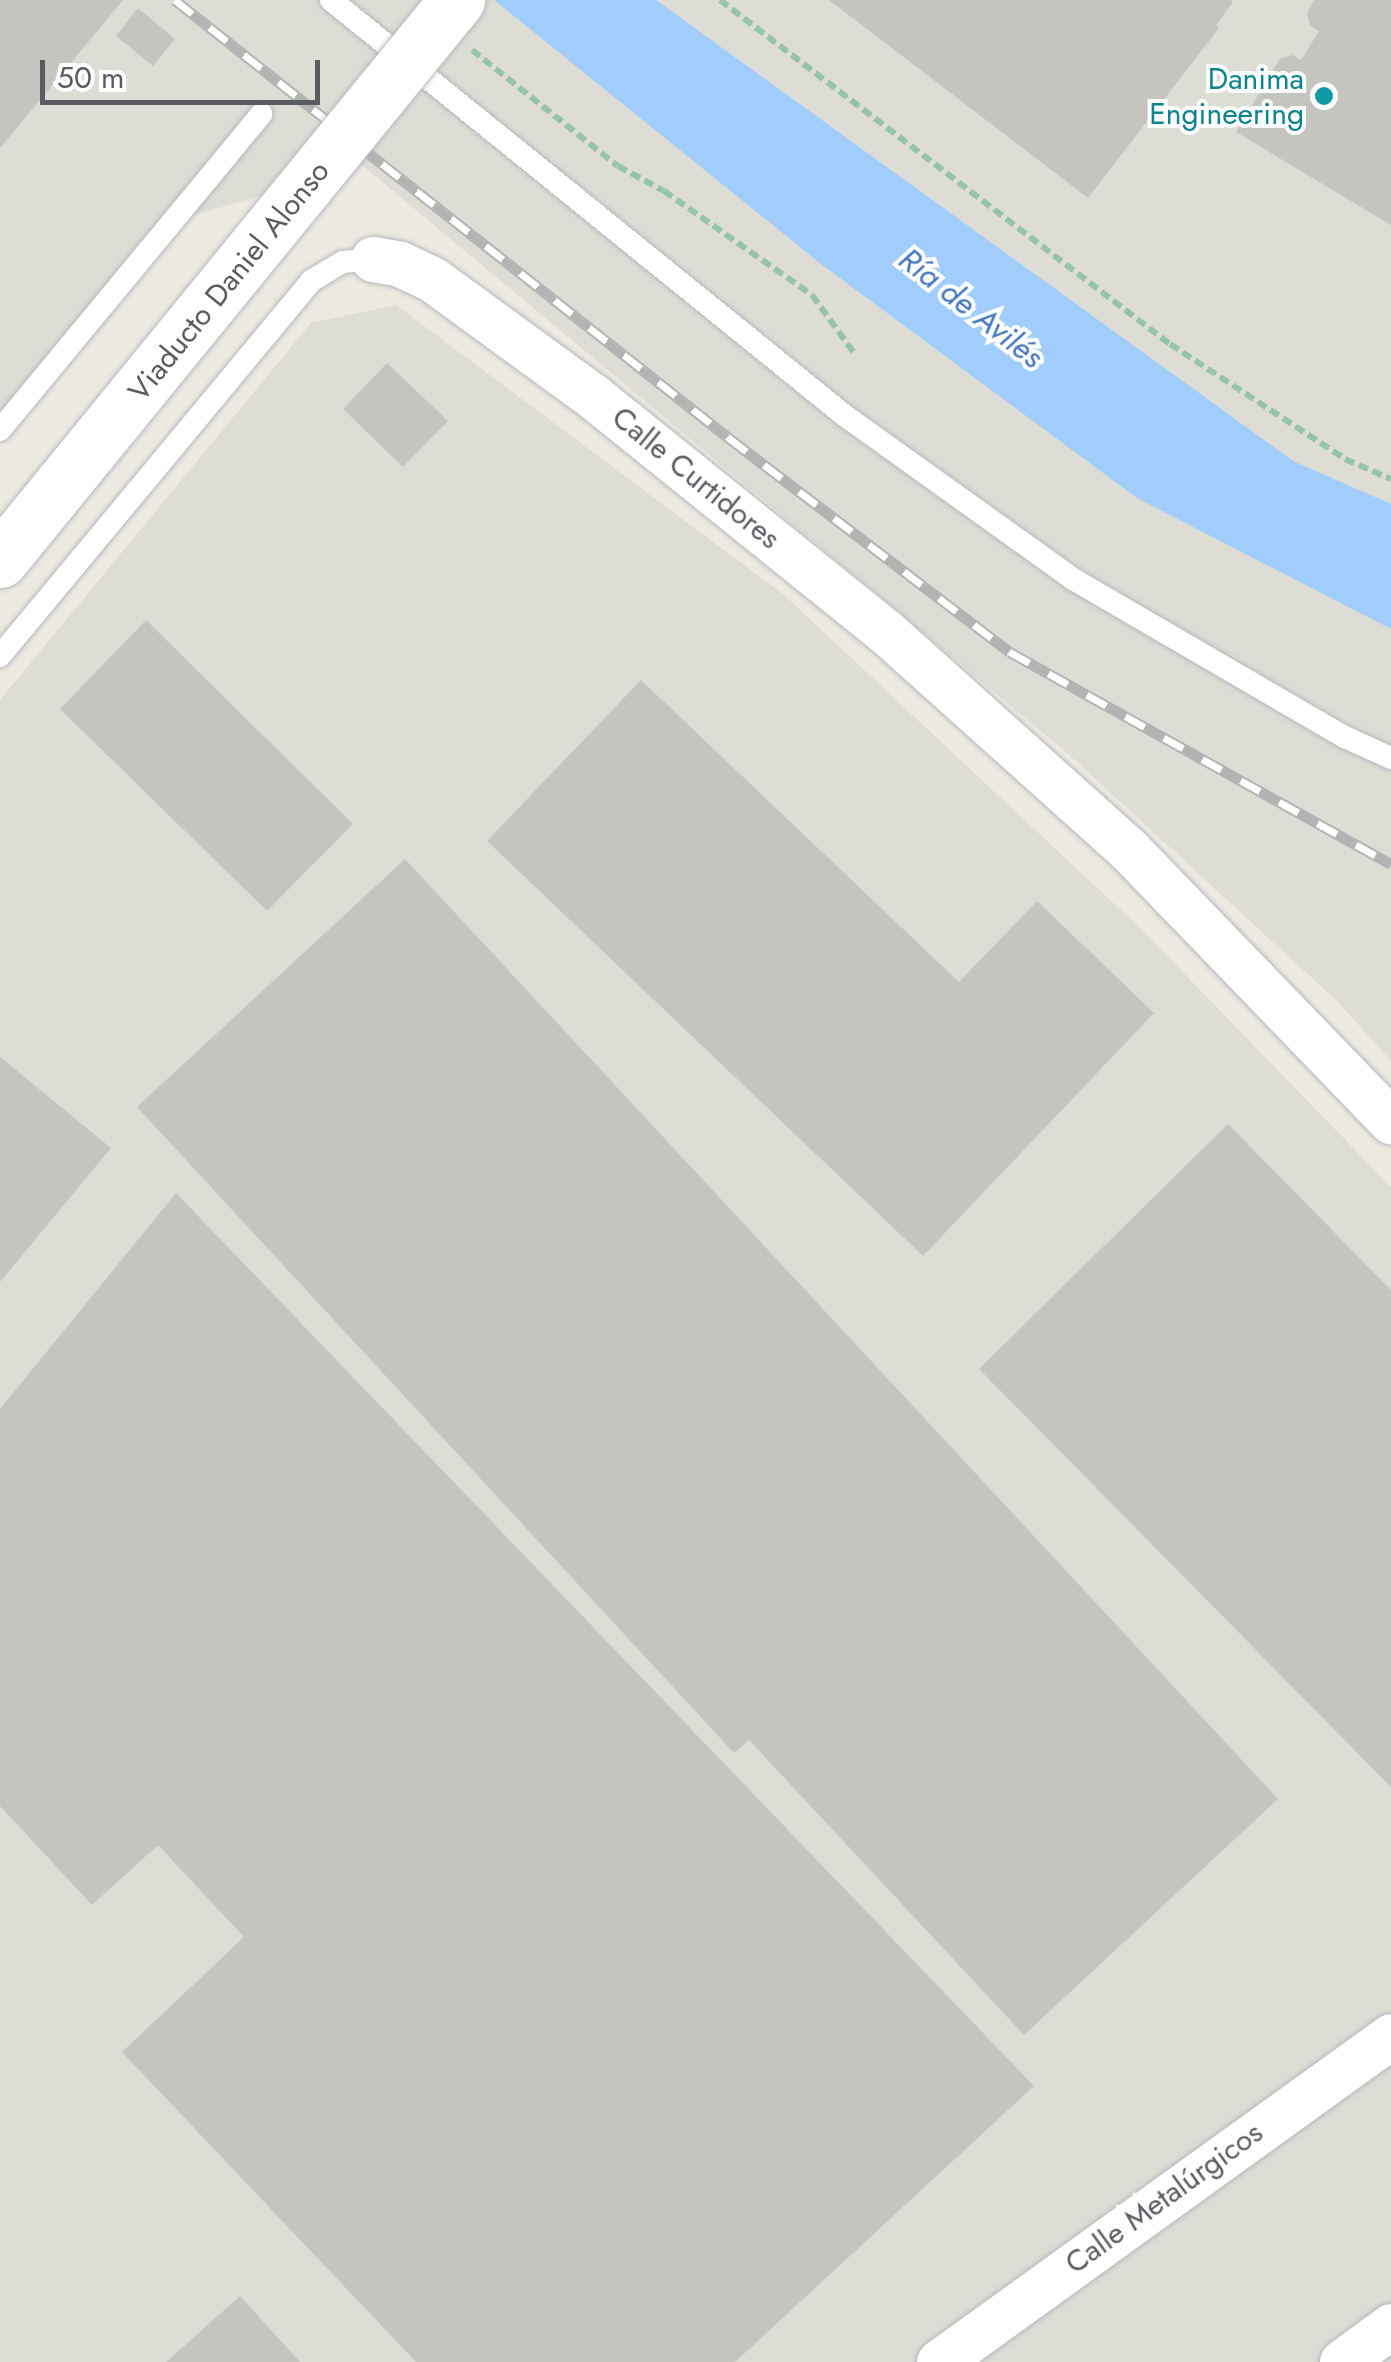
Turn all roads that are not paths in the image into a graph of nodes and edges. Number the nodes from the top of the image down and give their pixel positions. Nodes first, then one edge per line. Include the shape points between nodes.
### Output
1 (331, 0) edge
2 (462, 24) edge
3 (260, 114) dead end
4 (373, 259) joint
5 (0, 430) edge
6 (0, 560) edge
7 (0, 656) edge
8 (1391, 758) edge
9 (1391, 1121) edge
10 (1391, 2036) edge
11 (1391, 2326) edge
12 (939, 2362) edge
13 (1342, 2362) edge

1 - 8 lane via 844,415 1073,579
2 - 6 main road, Viaducto Daniel Alonso, bridge
3 - 5 lane
4 - 7 lane, Calle Curtidores via 344,262 311,281
4 - 9 street, Calle Curtidores via 432,279 595,398 885,630 1130,851
10 - 12 street, Calle Metalúrgicos
11 - 13 street

